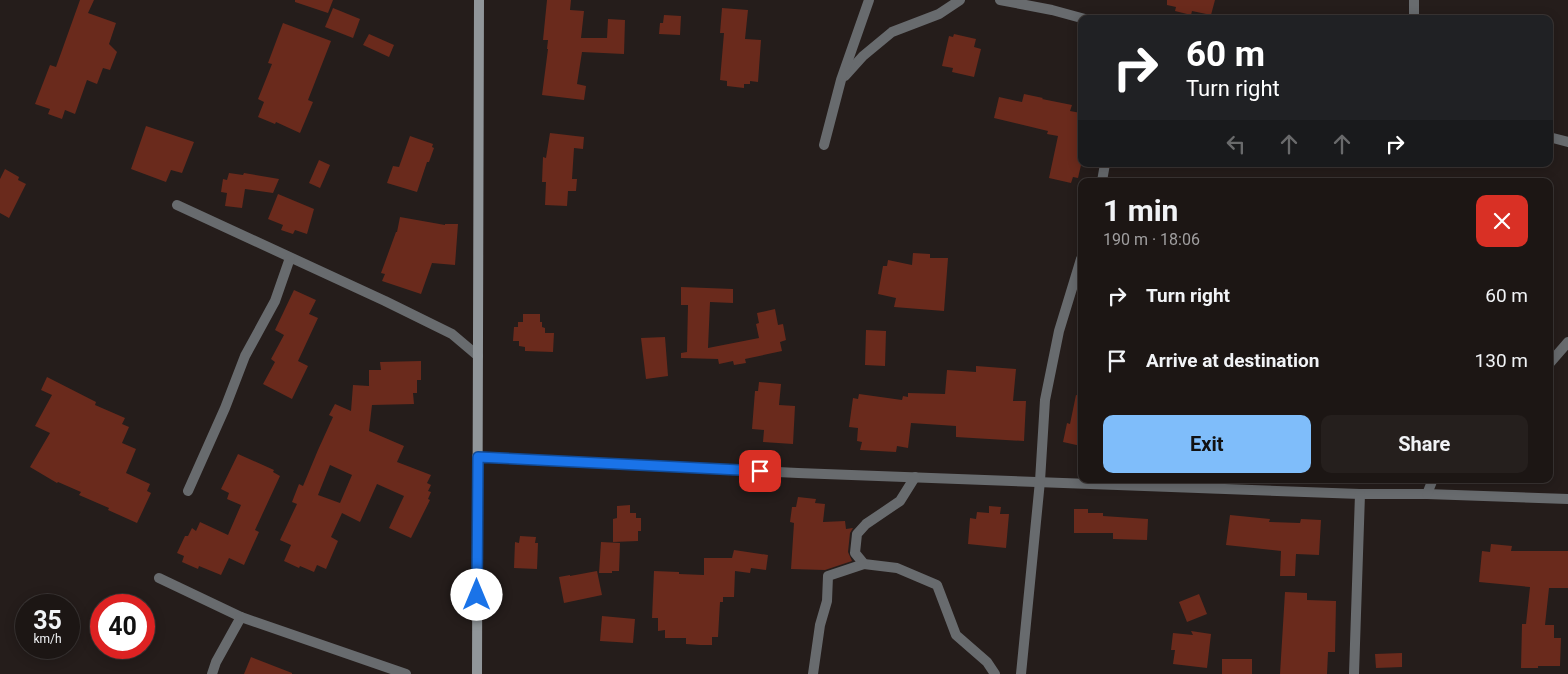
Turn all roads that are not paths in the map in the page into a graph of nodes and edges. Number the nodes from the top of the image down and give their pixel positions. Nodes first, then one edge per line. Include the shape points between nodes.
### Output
1 (479, 0) edge
2 (869, 0) edge
3 (960, 0) edge
4 (1000, 0) edge
5 (1414, 0) edge
6 (1414, 15) edge
7 (1078, 17) edge
8 (841, 80) junction
9 (1553, 138) edge
10 (1568, 142) edge
11 (824, 145) dead end
12 (177, 205) dead end
13 (290, 258) junction
14 (1078, 269) edge
15 (1568, 342) edge
16 (478, 356) junction
17 (1553, 359) edge
18 (478, 457) junction
19 (915, 477) junction
20 (1040, 481) junction
21 (1078, 483) edge
22 (1089, 483) edge
23 (1431, 483) edge
24 (188, 491) dead end
25 (1360, 494) junction
26 (1427, 494) junction
27 (1568, 499) edge
28 (864, 564) junction
29 (159, 578) dead end
30 (241, 617) junction
31 (212, 674) edge
32 (406, 674) edge
33 (477, 674) edge
34 (813, 674) edge
35 (996, 674) edge
36 (1021, 674) edge
37 (1354, 674) edge

1 - 16 street
2 - 8 street
3 - 8 street via 940,14 892,32
4 - 7 street
5 - 6 street
8 - 11 street
9 - 10 street
12 - 13 street
13 - 16 street via 452,334
13 - 24 street via 275,301 246,356
14 - 20 street via 1059,331 1045,400
15 - 17 street
16 - 18 street
18 - 19 street
18 - 33 street
19 - 20 street
19 - 28 street via 900,501 857,534 855,553
20 - 21 street
20 - 36 street
22 - 25 street
23 - 26 street
25 - 26 street
25 - 37 street
26 - 27 street
28 - 34 street via 828,576 827,601
28 - 35 street via 897,568 937,585 956,635
29 - 30 street
30 - 31 street
30 - 32 street

